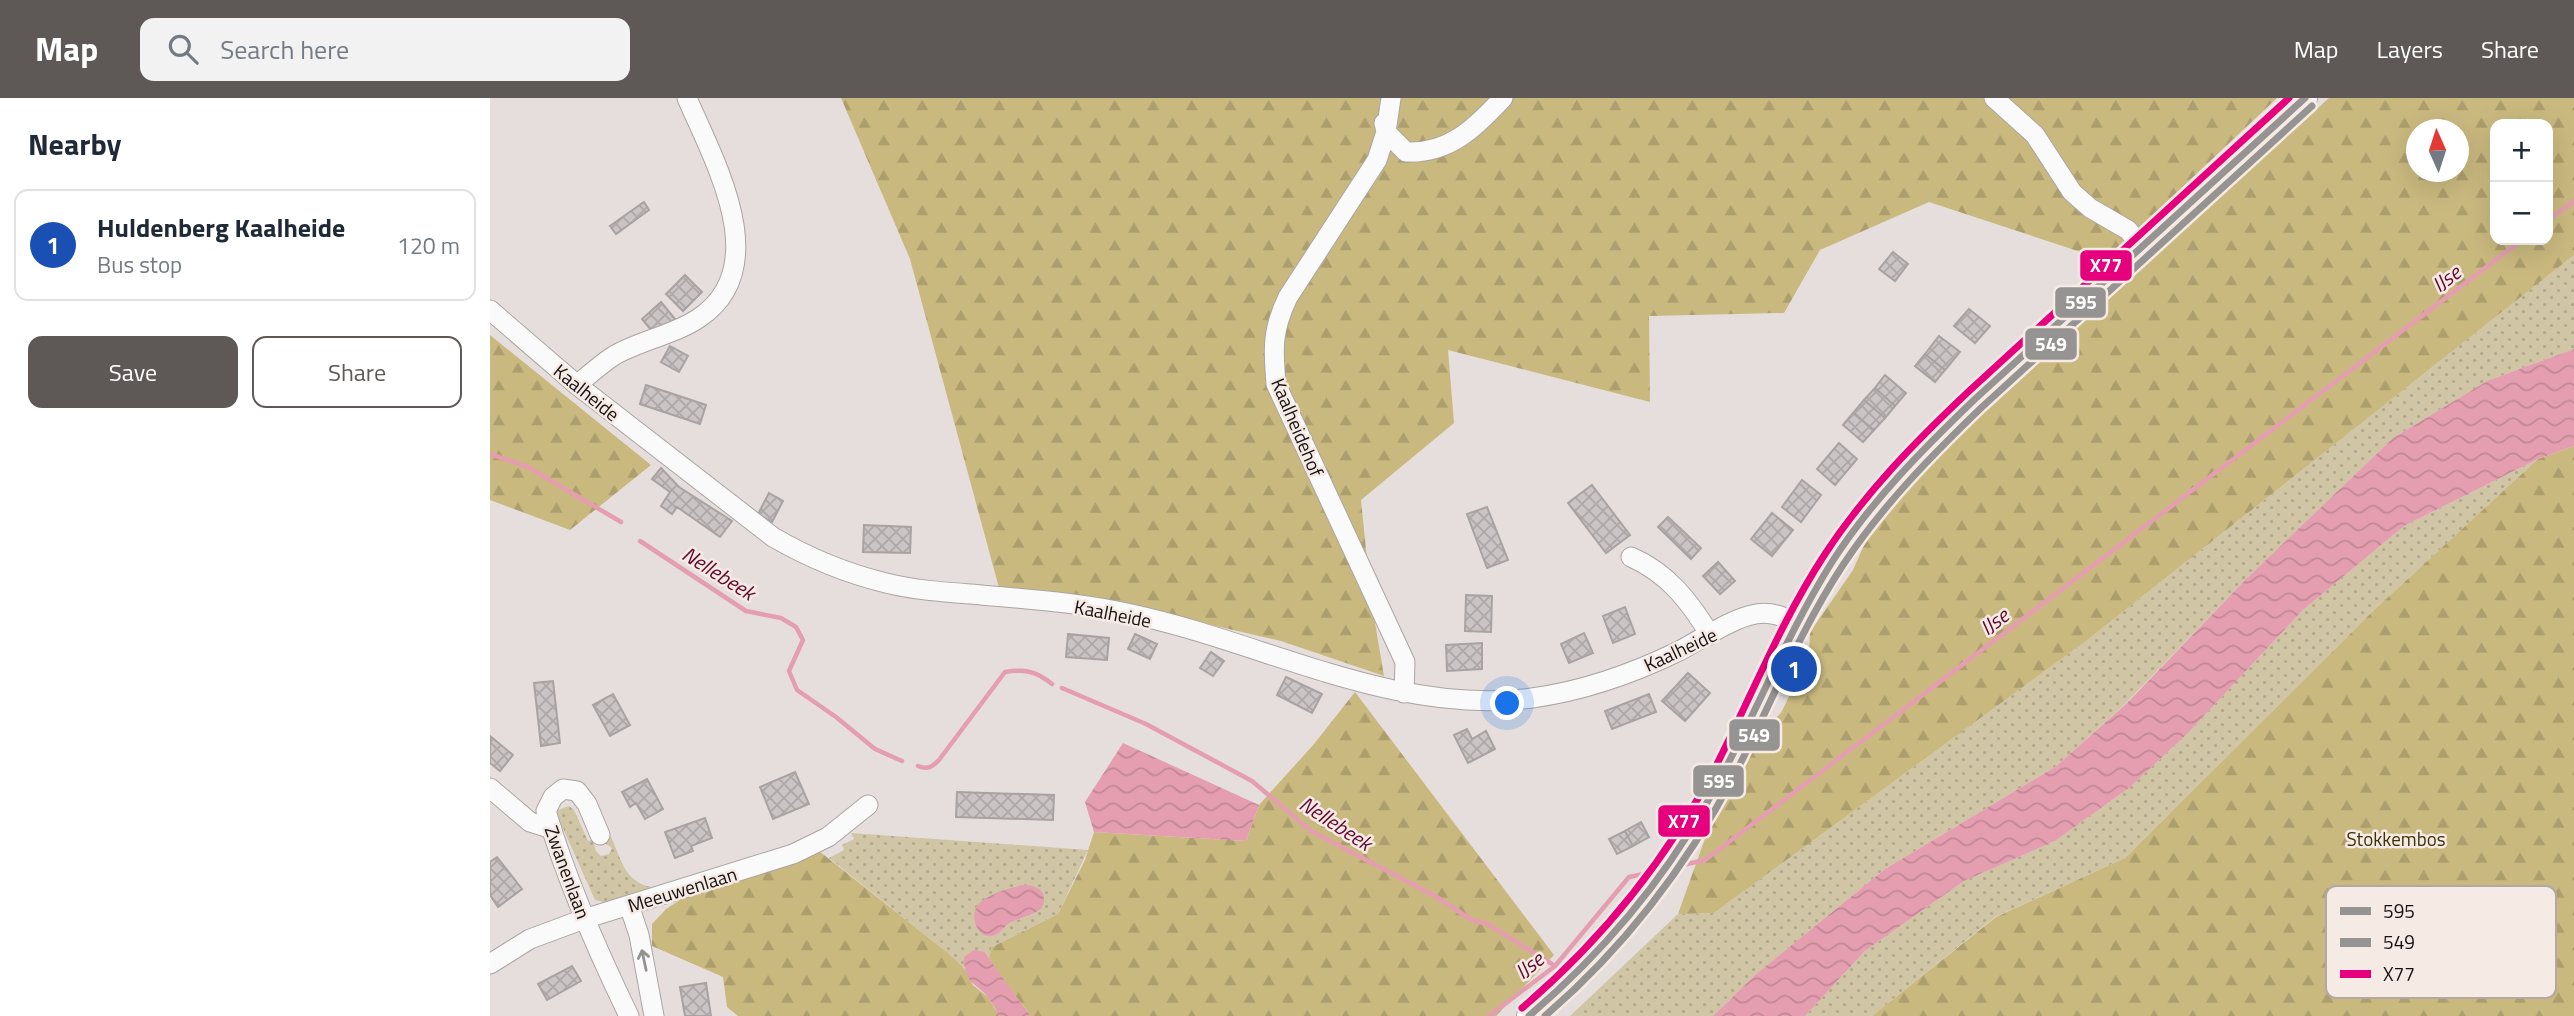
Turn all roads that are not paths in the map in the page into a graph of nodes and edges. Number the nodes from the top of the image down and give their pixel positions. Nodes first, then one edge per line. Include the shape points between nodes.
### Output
1 (687, 98) edge
2 (1378, 98) edge
3 (1391, 98) edge
4 (1503, 98) edge
5 (1994, 98) edge
6 (2305, 98) edge
7 (1386, 132) junction
8 (2142, 247) junction
9 (490, 310) edge
10 (577, 385) junction
11 (1632, 557) dead end
12 (1797, 623) junction
13 (1710, 635) junction
14 (1404, 694) junction
15 (490, 788) edge
16 (868, 805) dead end
17 (552, 829) junction
18 (600, 835) dead end
19 (629, 905) junction
20 (584, 919) junction
21 (490, 964) edge
22 (629, 1016) edge
23 (654, 1016) edge
24 (1529, 1016) edge

1 - 10 street via 730,211 737,239 733,277 726,292 698,319 614,356
2 - 7 street
3 - 7 street, Kaalheidehof
4 - 7 street via 1480,123 1445,147 1406,152
5 - 8 street via 2035,135 2072,192 2128,230
6 - 8 main road
7 - 14 street, Kaalheidehof via 1377,160 1276,320 1273,351 1276,384 1405,662
8 - 12 main road via 1983,392 1887,490 1824,575
9 - 10 street, Kaalheide
10 - 14 street, Kaalheide via 773,537 845,572 936,591 1132,614
11 - 13 street via 1668,579
12 - 13 street, Kaalheide via 1769,613 1755,614
12 - 24 main road via 1704,807 1677,850 1594,957
13 - 14 street, Kaalheide via 1656,662 1554,695 1507,701
15 - 17 street via 530,822
16 - 19 street, Meeuwenlaan via 828,837 793,854
17 - 18 street, Zwanenlaan via 546,811 563,789 577,792 587,804
17 - 20 street, Zwanenlaan
19 - 20 street, Meeuwenlaan
23 -> 19 street
20 - 21 street, Meeuwenlaan via 530,939
20 - 22 street, Zwanenlaan

